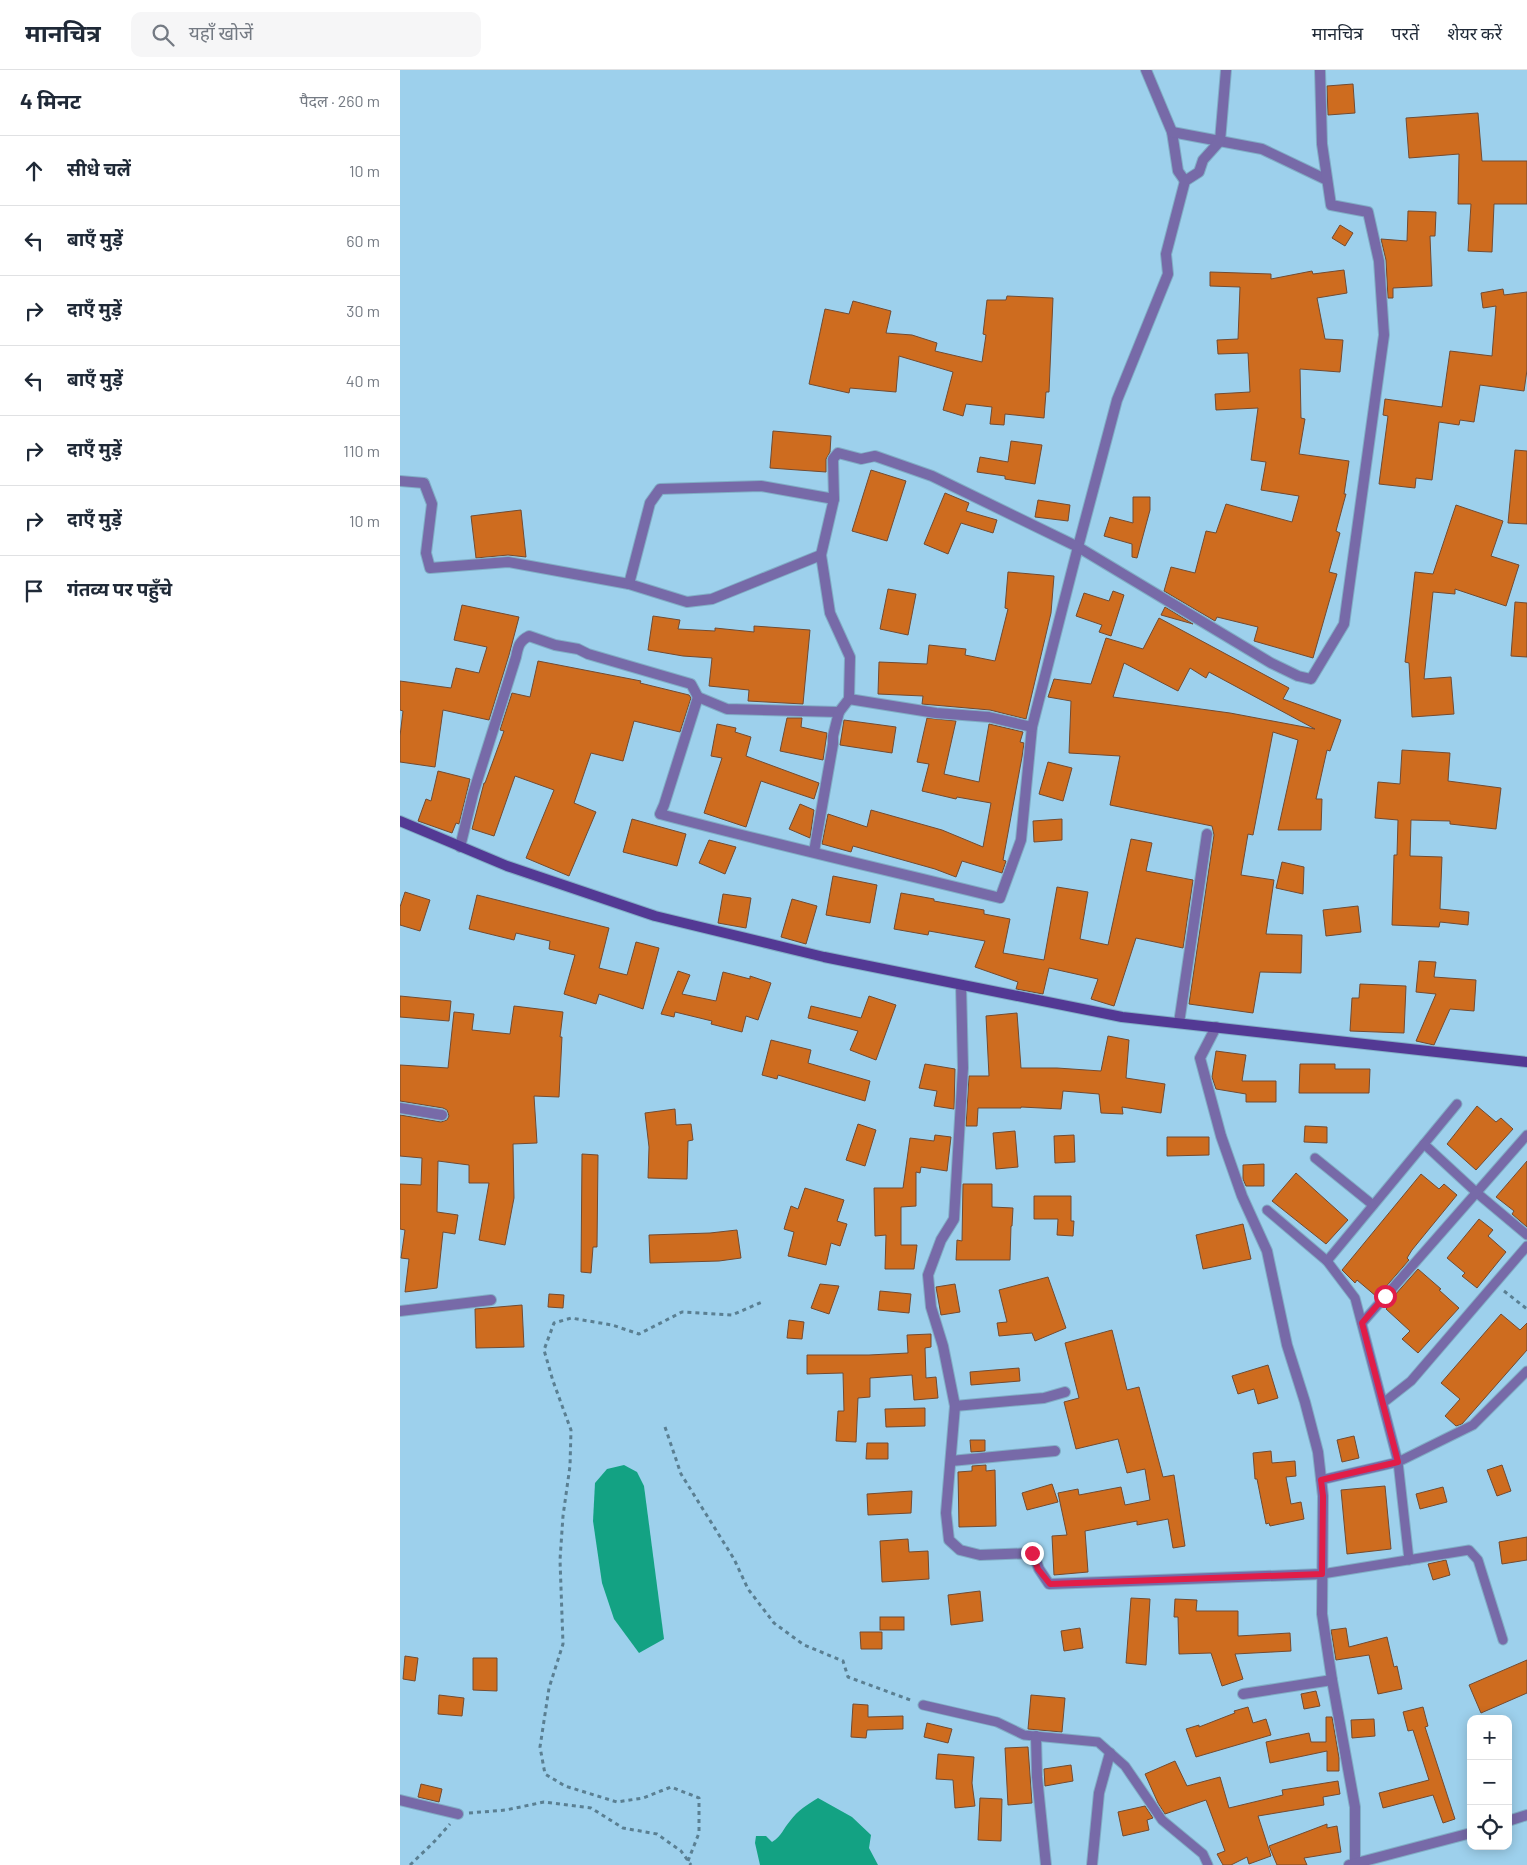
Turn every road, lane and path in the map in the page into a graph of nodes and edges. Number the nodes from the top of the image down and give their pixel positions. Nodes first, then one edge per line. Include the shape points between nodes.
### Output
1 (1146, 70) edge
2 (1226, 70) edge
3 (1320, 70) edge
4 (1172, 132) junction
5 (1220, 141) junction
6 (1327, 180) junction
7 (1185, 181) junction
8 (400, 481) edge
9 (834, 500) junction
10 (1078, 547) junction
11 (820, 555) junction
12 (629, 584) junction
13 (698, 697) junction
14 (849, 699) junction
15 (839, 712) junction
16 (1032, 727) junction
17 (400, 821) edge
18 (1207, 834) dead end
19 (460, 846) junction
20 (814, 852) junction
21 (961, 985) junction
22 (1179, 1023) junction
23 (1216, 1027) junction
24 (1527, 1062) edge
25 (1457, 1104) dead end
26 (400, 1108) edge
27 (442, 1115) dead end
28 (1527, 1135) edge
29 (1424, 1144) junction
30 (1315, 1158) dead end
31 (1476, 1193) junction
32 (1373, 1205) junction
33 (1267, 1210) dead end
34 (1527, 1235) edge
35 (1527, 1246) edge
36 (1327, 1261) junction
37 (1495, 1284) junction
38 (491, 1300) dead end
39 (762, 1302) dead end
40 (1527, 1309) edge
41 (400, 1311) edge
42 (1362, 1323) junction
43 (1527, 1371) edge
44 (1065, 1392) dead end
45 (1383, 1403) junction
46 (955, 1406) junction
47 (665, 1427) dead end
48 (1054, 1451) dead end
49 (951, 1461) junction
50 (1398, 1462) junction
51 (1321, 1480) junction
52 (1409, 1560) junction
53 (1322, 1574) junction
54 (1503, 1640) dead end
55 (1332, 1680) junction
56 (1243, 1694) dead end
57 (923, 1705) joint
58 (1036, 1736) junction
59 (1110, 1753) junction
60 (400, 1800) edge
61 (458, 1814) junction
62 (1527, 1815) edge
63 (1512, 1820) edge
64 (1467, 1834) edge
65 (688, 1861) junction
66 (410, 1865) edge
67 (691, 1865) edge
68 (1046, 1865) edge
69 (1092, 1865) edge
70 (1208, 1865) edge
71 (1353, 1865) edge

1 - 4 street
2 - 5 street
3 - 6 street via 1322,144
4 - 5 street
4 - 7 street via 1178,171
5 - 6 street via 1262,149
5 - 7 street via 1203,160 1199,172
6 - 10 street via 1331,205 1368,212 1379,261 1384,335 1344,624 1311,679 1271,663
7 - 10 street via 1166,254 1168,274 1117,400
8 - 12 street via 424,483 432,504 426,552 430,568 508,562
9 - 10 street via 834,459 838,453 861,459 875,456 932,476
9 - 11 street
9 - 12 street via 761,486 660,489 650,503
10 - 16 street
11 - 12 street via 712,599 687,602
11 - 14 street via 830,613 850,657
13 - 15 street via 727,709
13 - 19 street via 691,684 571,647 529,636 523,639 518,645
13 - 20 street via 660,814
14 - 15 street
14 - 16 street via 936,713 989,717
15 - 20 street
16 - 20 street via 1021,840 1000,898
17 - 19 street
18 - 22 street
19 - 21 street via 507,866 655,916 824,957
21 - 22 street via 1122,1017
21 - 46 street via 963,1068 954,1220 941,1240 928,1275
22 - 23 street
23 - 24 street
23 - 51 street via 1200,1058 1221,1136 1242,1196 1267,1251 1287,1345 1318,1452
25 - 29 lane
26 - 27 street
28 - 31 lane
29 - 31 lane
29 - 32 lane
30 - 32 lane
31 - 34 lane
31 - 42 lane
32 - 36 lane
33 - 36 lane
35 - 37 lane
36 - 42 lane via 1355,1298
37 - 40 path
37 - 45 lane via 1411,1381
38 - 41 street
39 - 65 path via 732,1315 682,1312 639,1334 612,1325 571,1318 554,1323 544,1350 571,1430 560,1560 563,1644 549,1688 540,1747 544,1774 565,1786 617,1802 643,1798 671,1787 698,1798 699,1833
42 - 45 lane
43 - 50 lane via 1473,1425
44 - 46 street via 1044,1398
45 - 50 lane
46 - 49 street
47 - 57 path via 681,1474 734,1560 748,1589 774,1623 804,1645 843,1661 848,1676
48 - 49 street
49 - 53 street via 946,1513 948,1540 960,1550 980,1555 1032,1553 1038,1569 1050,1584
50 - 51 lane
50 - 52 lane
51 - 53 street
52 - 53 lane
52 - 54 lane via 1469,1550 1478,1560
53 - 55 street via 1322,1614
55 - 56 street
55 - 71 street via 1356,1807
57 - 58 lane via 997,1722 1024,1735
58 - 59 lane via 1098,1742
58 - 68 street
59 - 69 street via 1099,1793
59 - 70 lane via 1125,1766 1162,1820 1203,1854
60 - 61 street
61 - 65 path via 506,1810 544,1802 591,1808 623,1828 657,1834 681,1851
61 - 66 path
62 - 63 street
64 - 71 street
65 - 67 path

